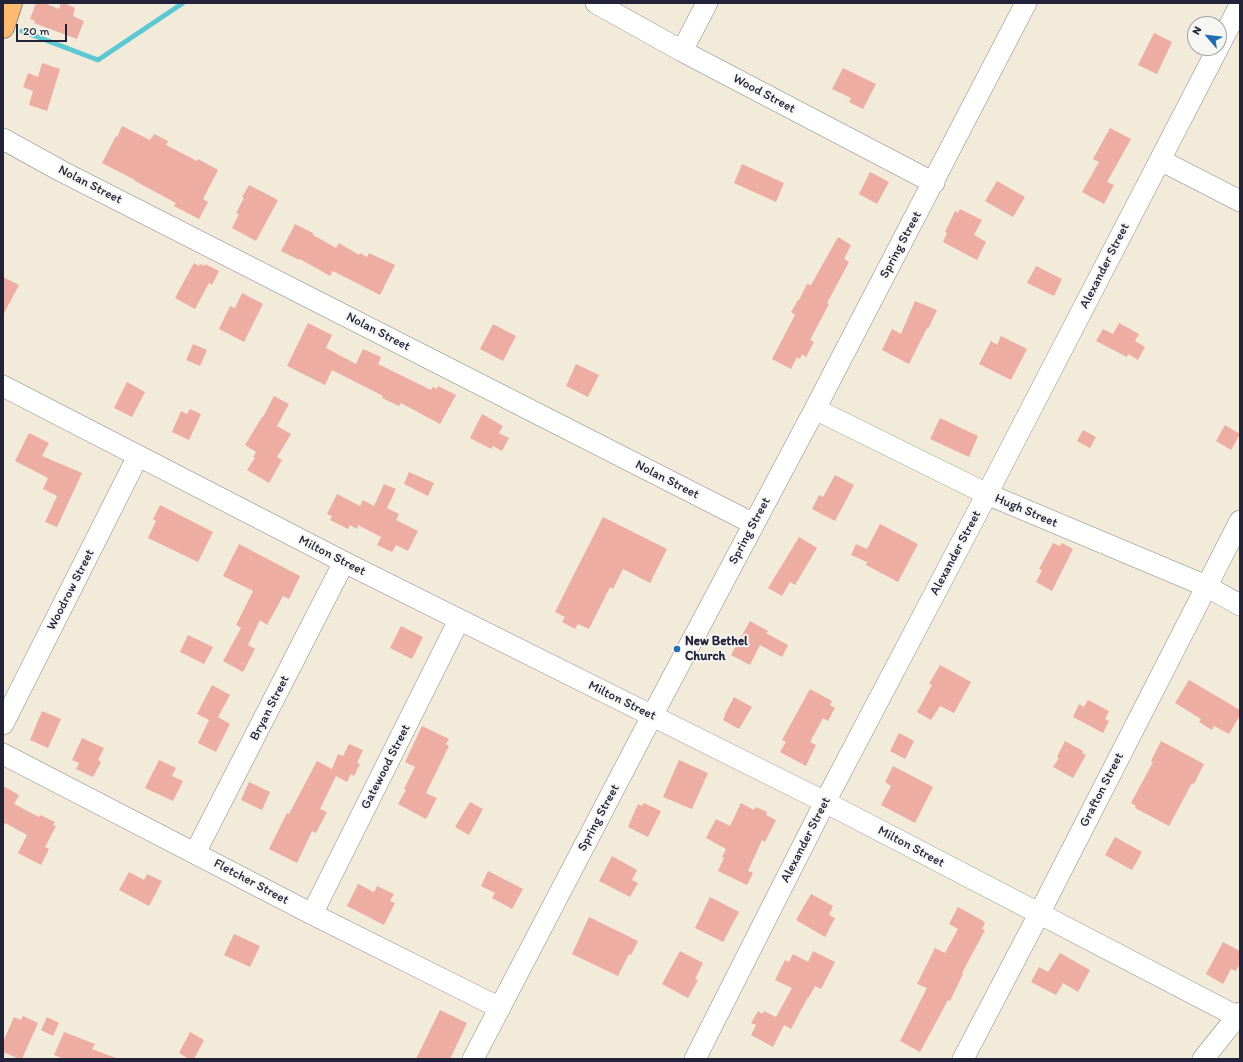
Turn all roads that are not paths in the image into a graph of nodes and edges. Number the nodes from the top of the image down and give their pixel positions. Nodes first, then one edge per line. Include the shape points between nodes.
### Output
1 (11, 3) edge
2 (596, 3) edge
3 (707, 3) edge
4 (1026, 3) edge
5 (1240, 5) edge
6 (3, 27) edge
7 (1227, 30) edge
8 (682, 51) junction
9 (1213, 56) edge
10 (3, 139) edge
11 (1160, 160) junction
12 (934, 183) junction
13 (1240, 201) edge
14 (3, 386) edge
15 (815, 409) junction
16 (138, 456) junction
17 (987, 494) junction
18 (1240, 521) edge
19 (754, 524) junction
20 (344, 562) junction
21 (1206, 586) junction
22 (1240, 605) edge
23 (459, 620) junction
24 (652, 716) junction
25 (3, 724) edge
26 (3, 754) edge
27 (825, 802) junction
28 (195, 853) junction
29 (312, 914) junction
30 (1039, 914) junction
31 (500, 1008) junction
32 (1239, 1016) edge
33 (473, 1059) edge
34 (695, 1059) edge
35 (963, 1059) edge
36 (1203, 1059) edge

1 - 6 main road
2 - 8 street, Wood Street
3 - 8 street
4 - 12 street, Spring Street
5 - 7 street, Alexander Street
8 - 12 street, Wood Street
9 - 11 street, Alexander Street
10 - 19 street, Nolan Street
11 - 13 street
11 - 17 street, Alexander Street
12 - 15 street, Spring Street
14 - 16 street, Milton Street
15 - 17 street, Hugh Street
15 - 19 street, Spring Street
16 - 20 street, Milton Street
16 - 25 street, Woodrow Street
17 - 21 street, Hugh Street
17 - 27 street, Alexander Street
18 - 21 street, Grafton Street
19 - 24 street, Spring Street
20 - 23 street, Milton Street
20 - 28 street, Bryan Street
21 - 22 street, Hugh Street
21 - 30 street, Grafton Street
23 - 24 street, Milton Street
23 - 29 street, Gatewood Street
24 - 27 street, Milton Street
24 - 31 street, Spring Street
26 - 28 street, Fletcher Street
27 - 30 street, Milton Street
27 - 34 street, Alexander Street
28 - 29 street, Fletcher Street
29 - 31 street, Fletcher Street
30 - 32 street, Milton Street
30 - 35 street, Grafton Street
31 - 33 street, Spring Street
32 - 36 street

